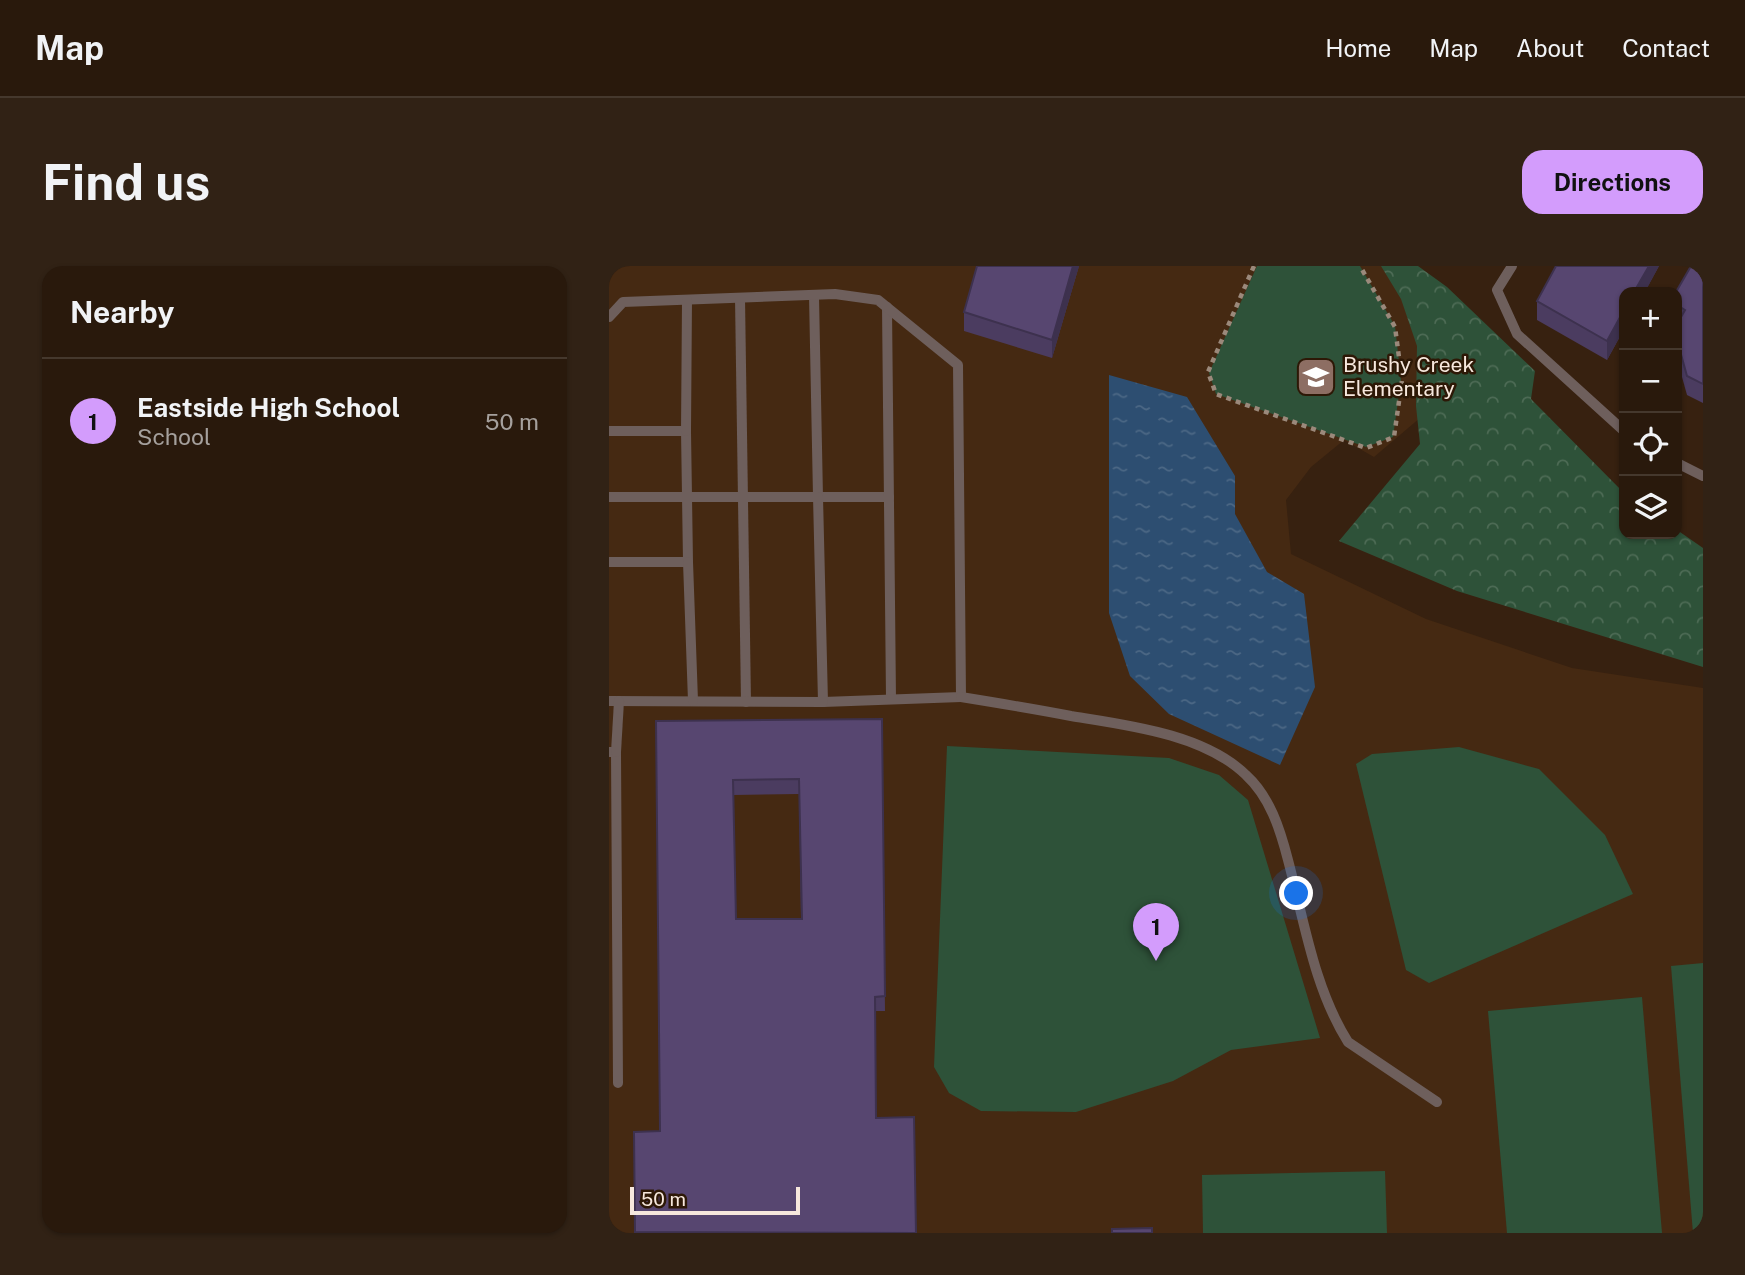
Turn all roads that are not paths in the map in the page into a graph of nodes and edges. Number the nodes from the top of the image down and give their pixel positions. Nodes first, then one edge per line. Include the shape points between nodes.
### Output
1 (1512, 266) edge
2 (814, 296) junction
3 (740, 298) junction
4 (687, 300) junction
5 (887, 307) junction
6 (609, 317) edge
7 (1619, 426) edge
8 (609, 431) edge
9 (686, 431) junction
10 (1682, 466) edge
11 (1703, 476) edge
12 (687, 495) junction
13 (609, 497) edge
14 (818, 497) junction
15 (889, 497) junction
16 (744, 498) junction
17 (609, 562) edge
18 (688, 562) junction
19 (961, 697) junction
20 (891, 699) junction
21 (614, 701) edge
22 (693, 701) junction
23 (746, 702) junction
24 (823, 702) junction
25 (613, 752) edge
26 (618, 1083) dead end
27 (1437, 1102) dead end

1 - 7 lane via 1497,290 1517,334
2 - 3 lane
2 - 5 lane via 878,300
2 - 14 lane
3 - 4 lane
3 - 16 lane
4 - 6 lane via 623,302
4 - 9 lane
5 - 15 lane
5 - 19 lane via 958,365
8 - 9 lane
9 - 12 lane
10 - 11 lane
12 - 13 lane
12 - 16 lane
12 - 18 lane
14 - 15 lane
14 - 16 lane
14 - 24 lane
15 - 20 lane
16 - 23 lane
17 - 18 lane
18 - 22 lane
19 - 20 lane
19 - 27 lane via 1141,728 1224,758 1246,774 1273,813 1318,974 1339,1027 1348,1041
20 - 24 lane
21 - 22 lane
21 - 25 lane
22 - 23 lane
23 - 24 lane
25 - 26 lane

